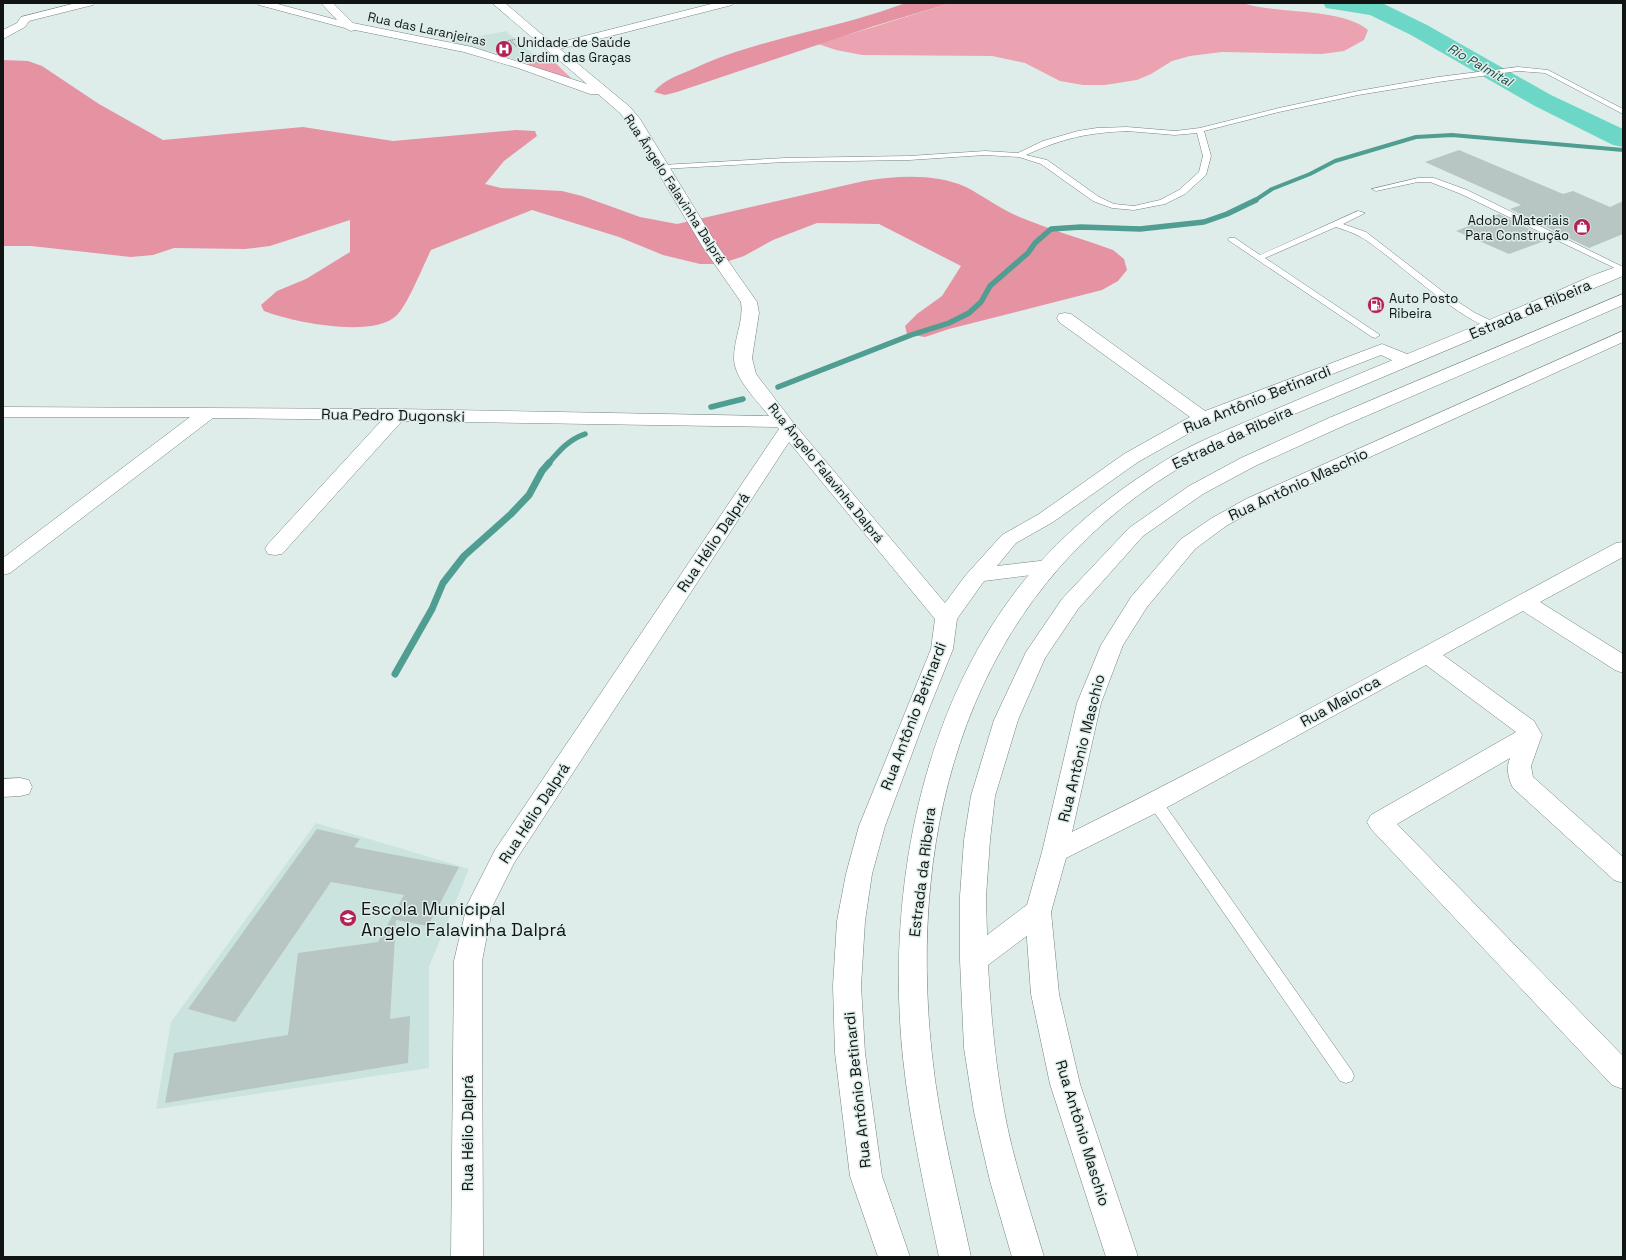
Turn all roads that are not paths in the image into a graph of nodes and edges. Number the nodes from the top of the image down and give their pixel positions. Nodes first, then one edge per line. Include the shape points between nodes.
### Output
1 (89, 3) edge
2 (263, 3) edge
3 (327, 3) edge
4 (498, 3) edge
5 (728, 3) edge
6 (351, 28) junction
7 (3, 35) edge
8 (550, 48) junction
9 (607, 96) junction
10 (1623, 112) edge
11 (1200, 130) junction
12 (1019, 155) junction
13 (662, 167) junction
14 (1376, 189) dead end
15 (1361, 213) dead end
16 (1336, 224) junction
17 (1232, 240) dead end
18 (1259, 258) junction
19 (1623, 270) edge
20 (1623, 299) edge
21 (1065, 318) dead end
22 (1493, 325) junction
23 (1376, 335) dead end
24 (1623, 336) edge
25 (1406, 360) junction
26 (3, 412) edge
27 (209, 412) junction
28 (398, 414) junction
29 (1203, 418) junction
30 (786, 426) junction
31 (1623, 548) edge
32 (275, 549) dead end
33 (1048, 567) junction
34 (3, 568) edge
35 (977, 575) junction
36 (1524, 602) junction
37 (946, 618) junction
38 (1426, 654) junction
39 (1623, 665) edge
40 (1530, 735) junction
41 (1155, 802) junction
42 (1055, 852) junction
43 (1623, 873) edge
44 (1038, 912) junction
45 (974, 960) junction
46 (1346, 1076) dead end
47 (1623, 1076) edge
48 (467, 1257) edge
49 (894, 1257) edge
50 (955, 1257) edge
51 (1028, 1257) edge
52 (1122, 1257) edge

1 - 7 street via 25,19 14,31
2 - 6 street, Rua das Laranjeiras
3 - 6 street
4 - 8 street, Rua Ângelo Falavinha Dalprá
5 - 8 street
6 - 9 street, Rua das Laranjeiras via 450,46 513,63
8 - 9 street, Rua Ângelo Falavinha Dalprá
9 - 13 street, Rua Ângelo Falavinha Dalprá via 625,110
10 - 11 lane via 1546,71 1527,69 1478,73 1372,90 1238,119
11 - 12 lane via 1174,133 1127,129 1097,130 1046,143
11 - 12 lane via 1207,156 1203,173 1182,192 1162,202 1134,208 1112,206 1096,199 1044,162
12 - 13 lane via 985,153
13 - 30 street, Rua Ângelo Falavinha Dalprá via 710,246 750,302 751,313 743,358 744,366 747,374
14 - 19 lane via 1418,180 1431,180 1464,192
15 - 16 lane
16 - 18 lane
16 - 22 lane via 1363,234 1443,296
17 - 18 lane
18 - 23 lane
19 - 22 street, Estrada da Ribeira
20 - 45 street, Estrada da Ribeira via 1343,418 1248,462 1196,490 1136,532 1070,604 1034,657 1006,720 983,796 977,840 973,896
21 - 29 street
22 - 25 street, Estrada da Ribeira
24 - 42 street, Rua Antônio Maschio via 1253,503 1219,522 1188,544 1139,602 1112,645 1100,672 1089,703
25 - 29 street, Rua Antônio Betinardi via 1382,349
25 - 33 street, Estrada da Ribeira via 1254,425 1164,469 1097,518
26 - 27 street, Rua Pedro Dugonski
27 - 28 street, Rua Pedro Dugonski
27 - 34 street
28 - 30 street, Rua Pedro Dugonski
28 - 32 street
29 - 35 street, Rua Antônio Betinardi via 1131,458 1046,518 1009,539
30 - 37 street, Rua Ângelo Falavinha Dalprá
30 - 48 street, Rua Hélio Dalprá via 504,857 480,905 468,961
31 - 36 street, Rua Maiorca
33 - 35 street
33 - 50 street, Estrada da Ribeira via 1013,610 988,650 961,706 940,763 925,828 914,913 912,980 918,1068
35 - 37 street, Rua Antônio Betinardi
36 - 38 street, Rua Maiorca
36 - 39 street
37 - 49 street, Rua Antônio Betinardi via 942,649 872,826 859,874 851,921 847,986 850,1053 866,1176
38 - 40 street via 1526,727
38 - 41 street, Rua Maiorca
40 - 43 street via 1519,766 1522,781
40 - 47 street via 1380,822
41 - 42 street, Rua Maiorca
41 - 46 lane
42 - 44 street, Rua Antônio Maschio
44 - 45 street
44 - 52 street, Rua Antônio Maschio via 1045,994 1065,1084
45 - 51 street, Estrada da Ribeira via 979,1048 989,1112

